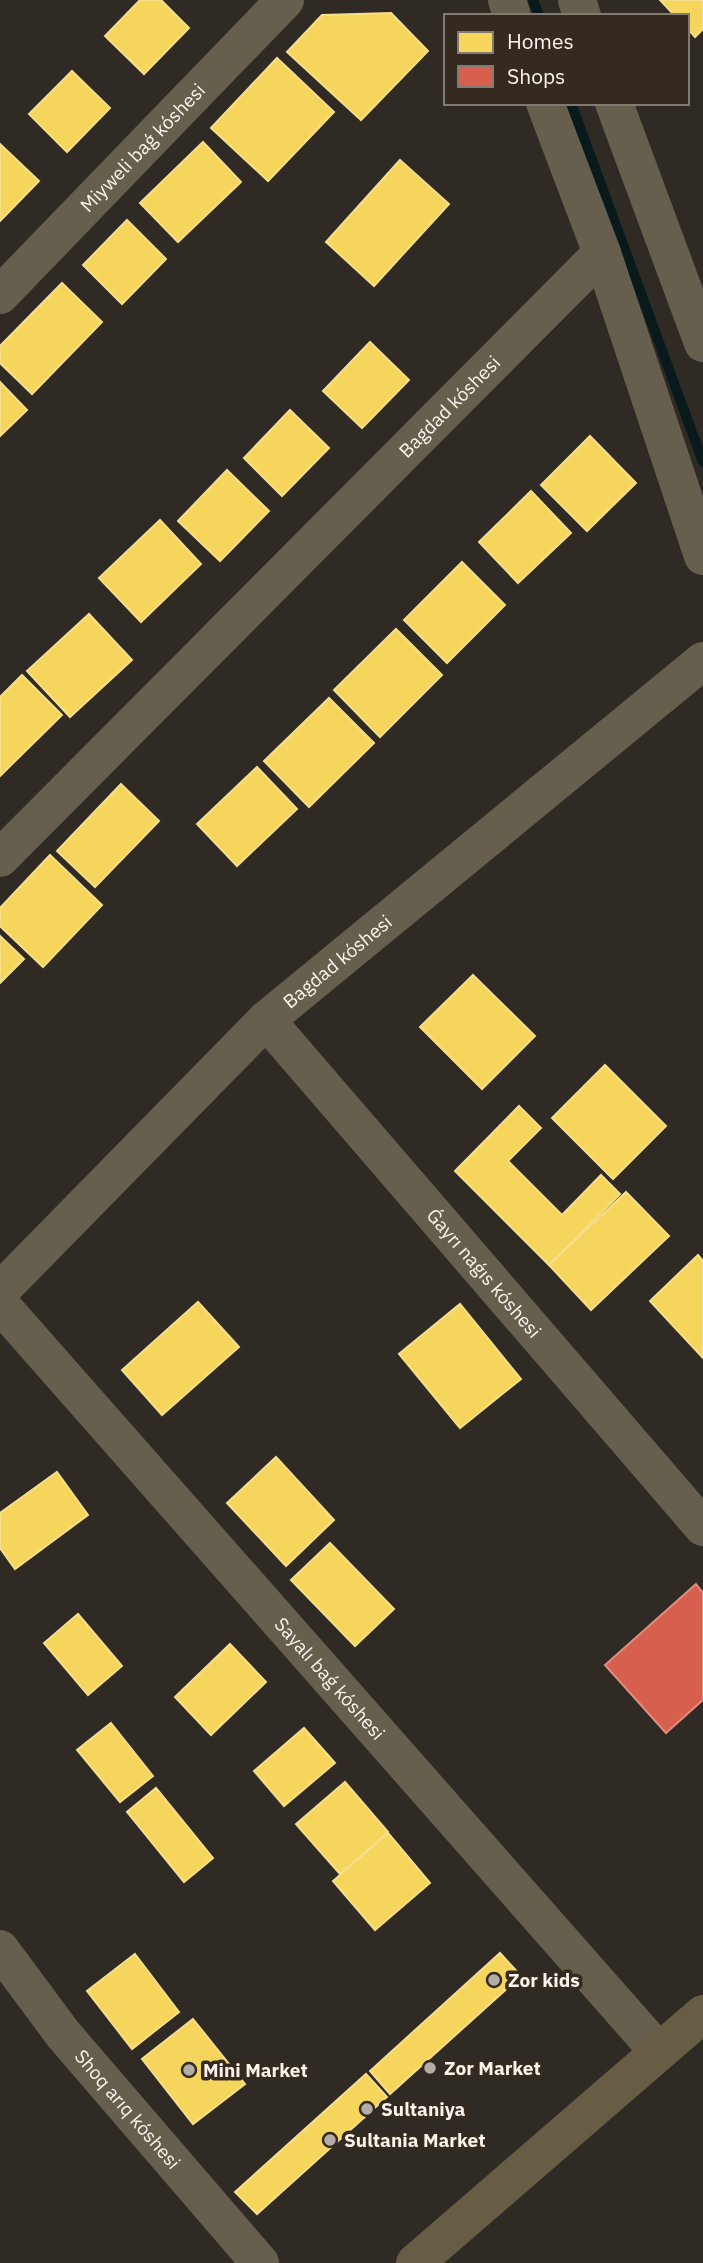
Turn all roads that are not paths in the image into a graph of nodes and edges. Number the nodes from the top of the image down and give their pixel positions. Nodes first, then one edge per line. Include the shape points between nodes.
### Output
1 (285, 0) edge
2 (546, 105) edge
3 (615, 105) edge
4 (602, 253) junction
5 (0, 295) edge
6 (703, 343) edge
7 (703, 556) edge
8 (703, 661) edge
9 (0, 858) edge
10 (266, 1020) junction
11 (0, 1291) edge
12 (0, 1304) edge
13 (703, 1527) edge
14 (0, 1949) edge
15 (702, 2017) edge
16 (658, 2051) junction
17 (260, 2263) edge
18 (415, 2263) edge

1 - 5 street, Miyweli baǵ kóshesi
2 - 4 street
3 - 6 street
4 - 7 street
4 - 9 street, Bagdad kóshesi
8 - 10 street, Bagdad kóshesi
10 - 11 street, Bagdad kóshesi
10 - 13 street, Ǵayrı naǵıs kóshesi
12 - 16 street, Sayalı baǵ kóshesi
14 - 17 street, Shoq arıq kóshesi via 63,2034
15 - 16 main road
16 - 18 main road

